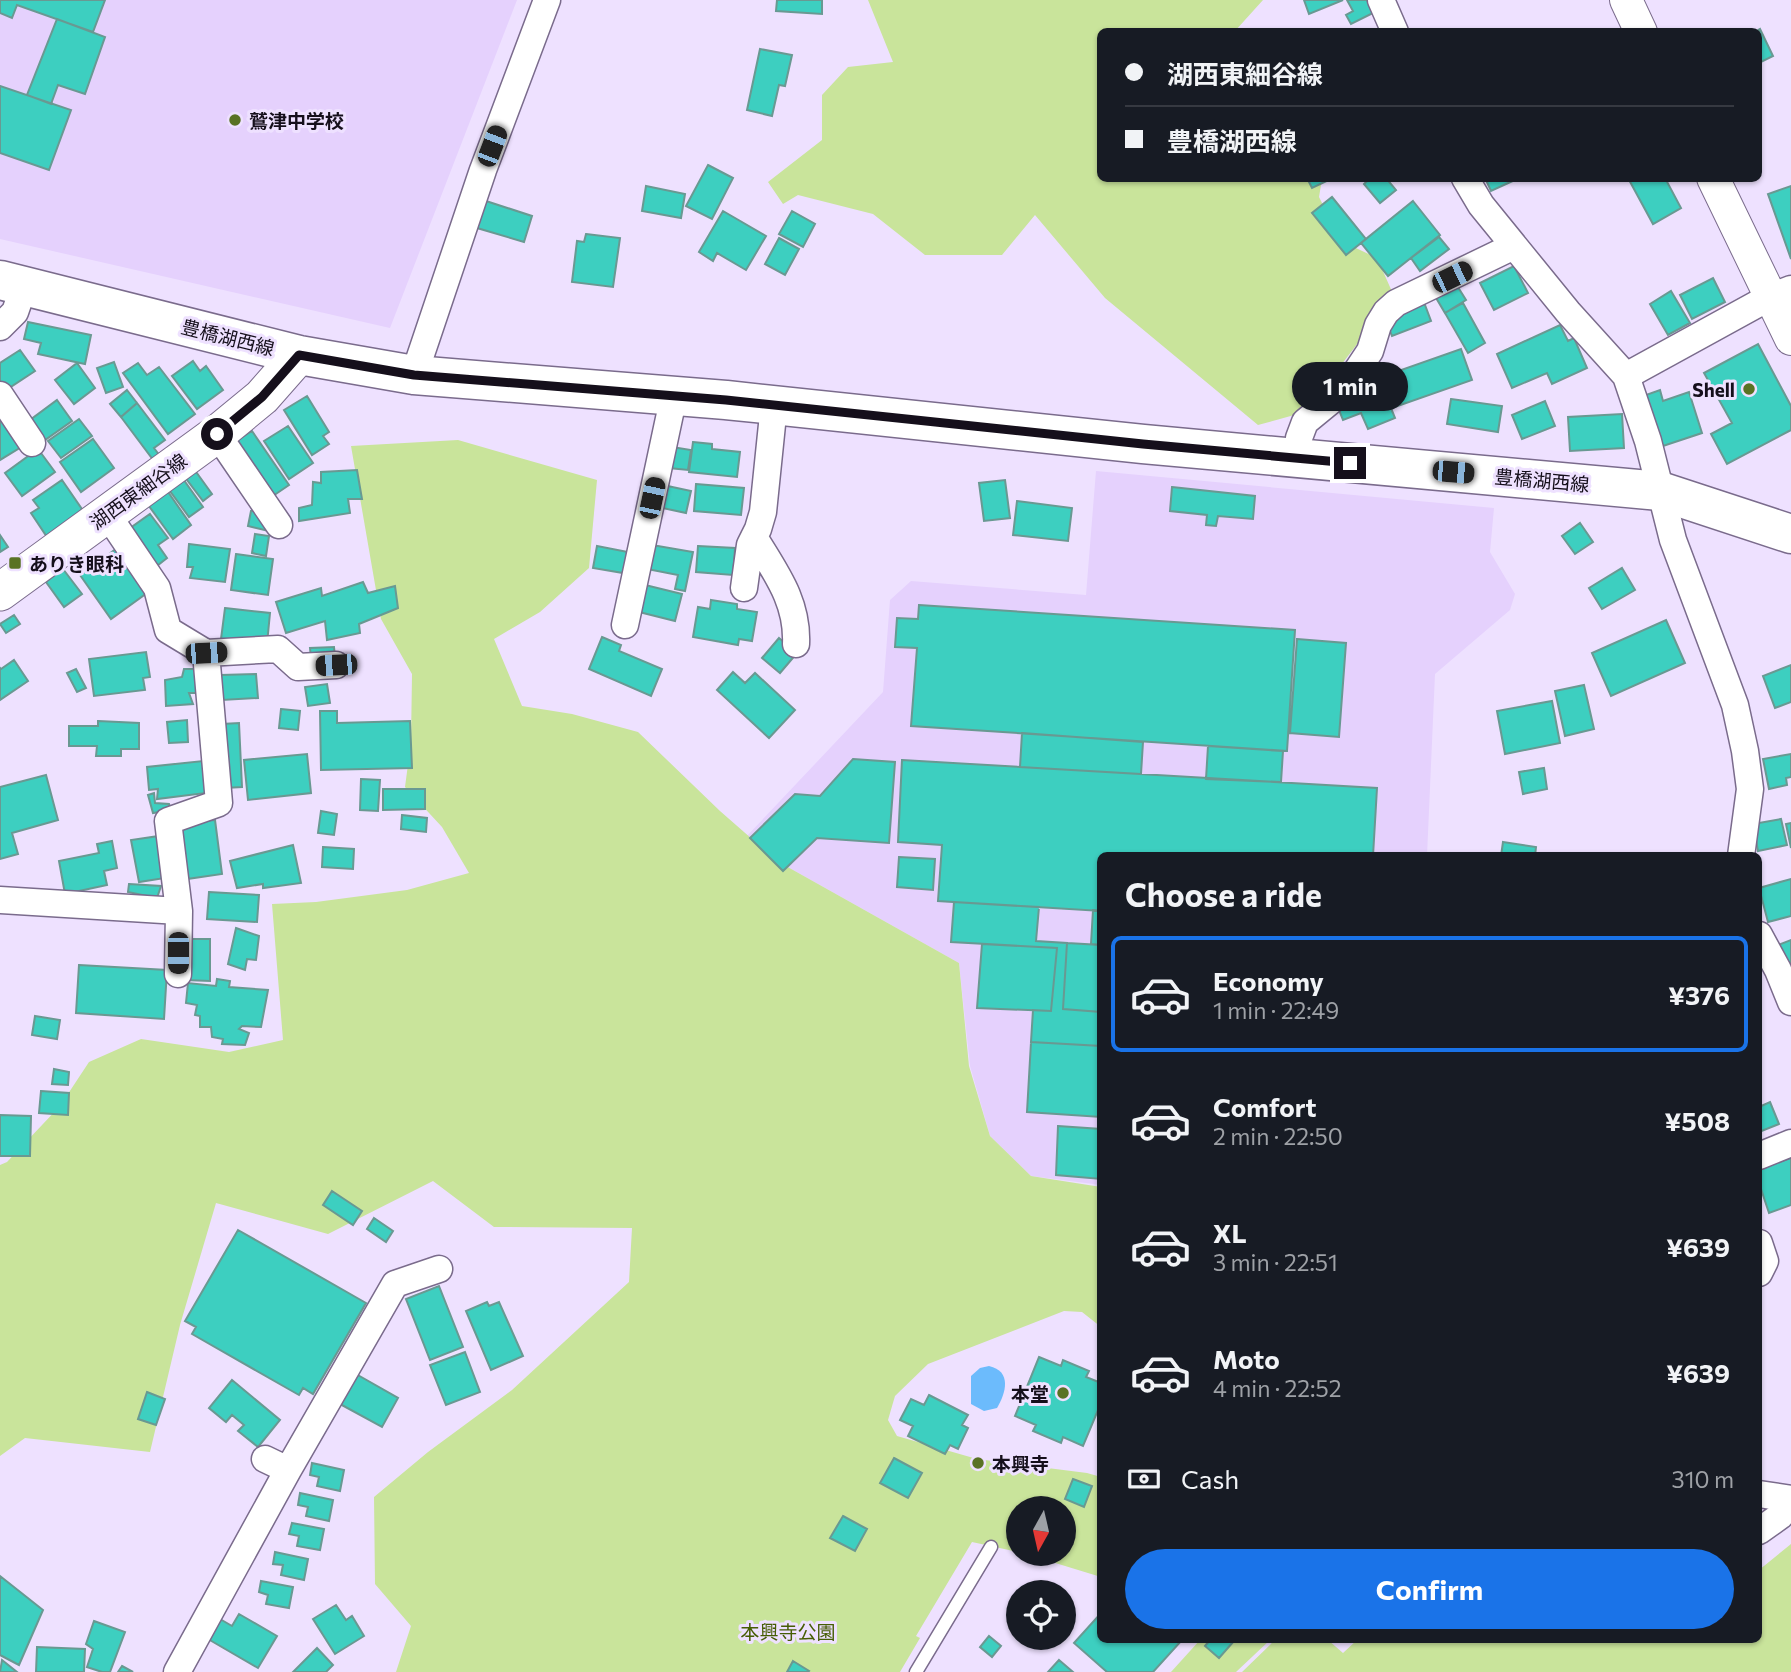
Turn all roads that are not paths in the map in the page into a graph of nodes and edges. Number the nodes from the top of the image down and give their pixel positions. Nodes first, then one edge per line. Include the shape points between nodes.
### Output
1 (547, 0) edge
2 (1381, 0) edge
3 (1626, 0) edge
4 (1393, 28) edge
5 (1639, 28) edge
6 (1467, 182) edge
7 (1715, 182) edge
8 (1514, 246) junction
9 (12, 283) edge
10 (1781, 293) edge
11 (0, 327) edge
12 (1791, 339) edge
13 (299, 355) junction
14 (414, 375) junction
15 (1626, 376) junction
16 (0, 395) edge
17 (674, 395) junction
18 (774, 405) junction
19 (217, 434) junction
20 (32, 443) dead end
21 (1298, 458) junction
22 (1660, 491) junction
23 (107, 514) junction
24 (279, 526) dead end
25 (1791, 534) edge
26 (754, 537) junction
27 (744, 588) dead end
28 (0, 592) edge
29 (625, 625) dead end
30 (796, 644) dead end
31 (206, 653) junction
32 (336, 665) dead end
33 (1742, 852) edge
34 (0, 900) edge
35 (179, 911) junction
36 (1762, 941) edge
37 (178, 974) dead end
38 (1791, 1002) edge
39 (1791, 1143) edge
40 (1762, 1155) edge
41 (439, 1269) dead end
42 (1762, 1495) edge
43 (1791, 1501) edge
44 (1762, 1529) edge
45 (991, 1547) dead end
46 (177, 1672) edge
47 (916, 1672) edge

1 - 14 street
2 - 4 street
3 - 5 street
6 - 8 street
7 - 10 street
8 - 15 street
8 - 21 street via 1386,312 1370,351 1344,390 1305,422
9 - 11 street via 15,312
9 - 13 main road, 豊橋湖西線
10 - 12 street
10 - 15 street
13 - 14 main road, 豊橋湖西線
13 - 19 main road, 湖西東細谷線 via 262,397
14 - 17 main road, 豊橋湖西線
15 - 22 street
16 - 20 street
17 - 18 main road, 豊橋湖西線
17 - 29 street
18 - 21 main road, 豊橋湖西線
18 - 26 street via 763,512
19 - 23 main road, 湖西東細谷線
19 - 24 street
21 - 22 main road, 豊橋湖西線
22 - 25 main road, 豊橋湖西線
22 - 33 street via 1673,540 1735,705 1750,789
23 - 28 main road, 湖西東細谷線
23 - 31 street via 157,588 168,630
26 - 27 street
26 - 30 street via 791,603
31 - 32 street via 278,649 298,667
31 - 35 street via 219,803 168,821
34 - 35 street
35 - 37 street
36 - 38 street
39 - 40 street
41 - 46 street via 395,1284 277,1465
42 - 43 street
43 - 44 street
45 - 47 lane

